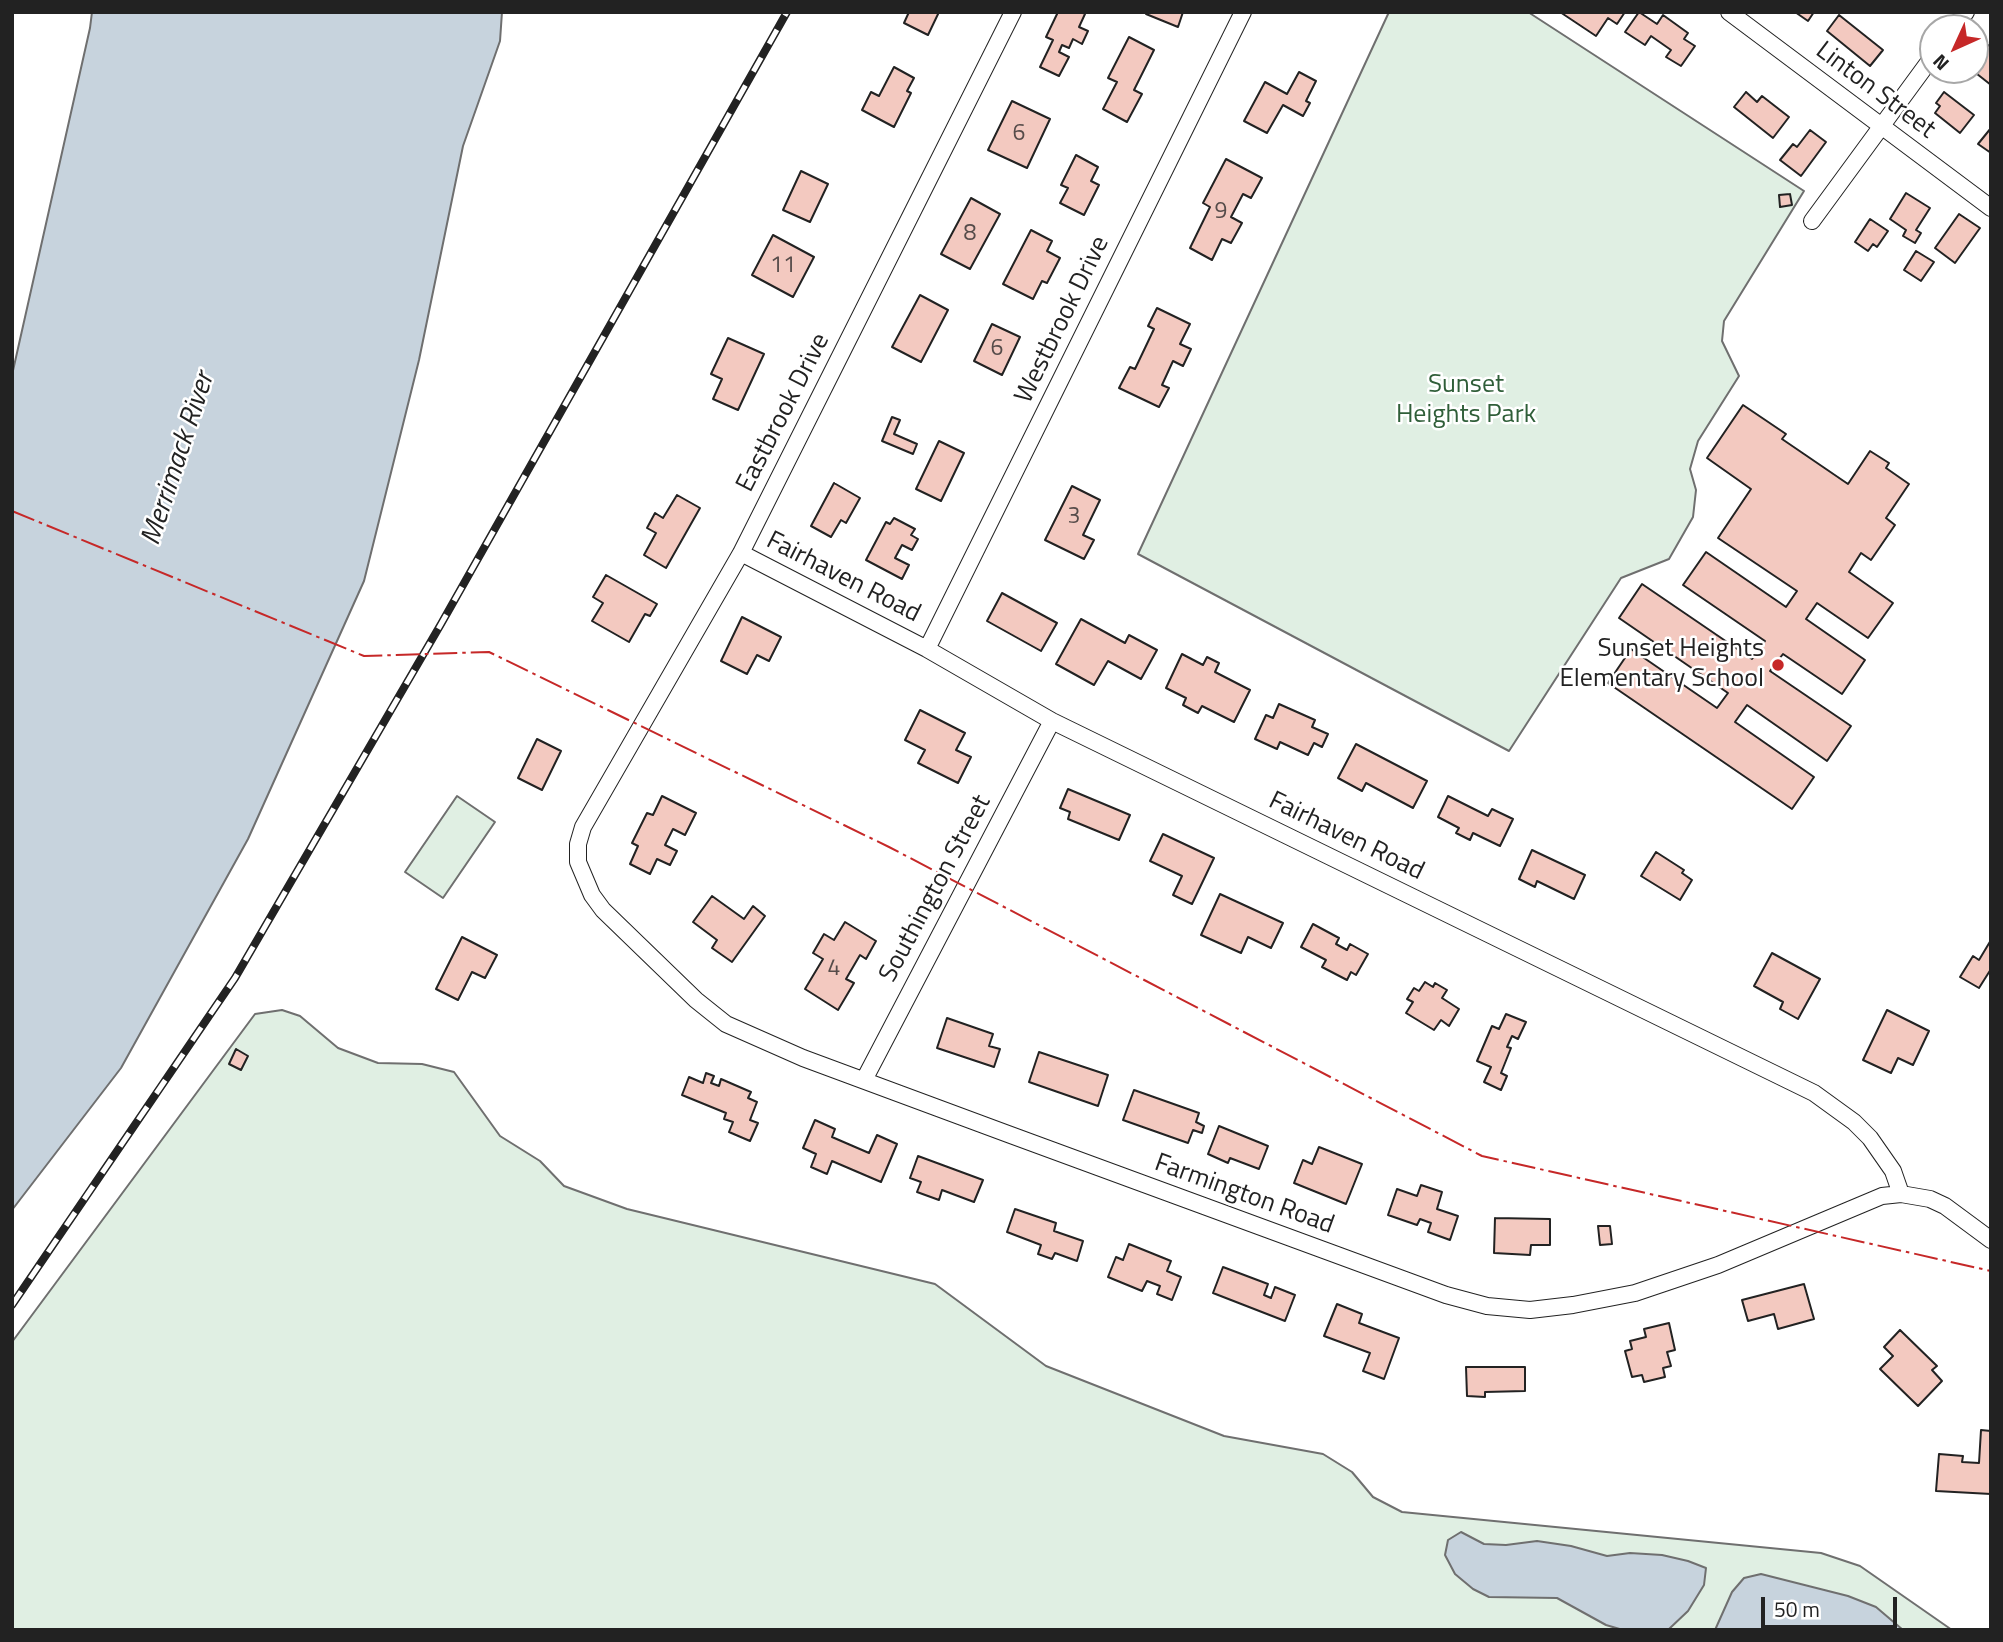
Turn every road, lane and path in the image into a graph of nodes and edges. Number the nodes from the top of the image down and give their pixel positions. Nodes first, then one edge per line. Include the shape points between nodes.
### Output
1 (1013, 12) edge
2 (1243, 12) edge
3 (1729, 12) edge
4 (1919, 74) edge
5 (1880, 126) junction
6 (1991, 208) edge
7 (1812, 221) dead end
8 (741, 554) junction
9 (927, 649) junction
10 (1052, 721) junction
11 (583, 827) joint
12 (864, 1080) junction
13 (1900, 1194) junction
14 (1991, 1240) edge

1 - 8 street, Eastbrook Drive
2 - 9 street, Westbrook Drive
3 - 5 street, Linton Street
4 - 5 street
5 - 6 street, Linton Street
5 - 7 street
8 - 9 street, Fairhaven Road
8 - 11 street, Eastbrook Drive
9 - 10 street, Fairhaven Road
10 - 12 street, Southington Street
10 - 13 street, Fairhaven Road via 1814,1093 1870,1138 1893,1171
11 - 12 street, Farmington Road via 578,862 592,895 711,1013 803,1058
12 - 13 street, Farmington Road via 1446,1295 1488,1306 1530,1310 1635,1293 1718,1265 1865,1202
13 - 14 street, Farmington Road via 1945,1206

